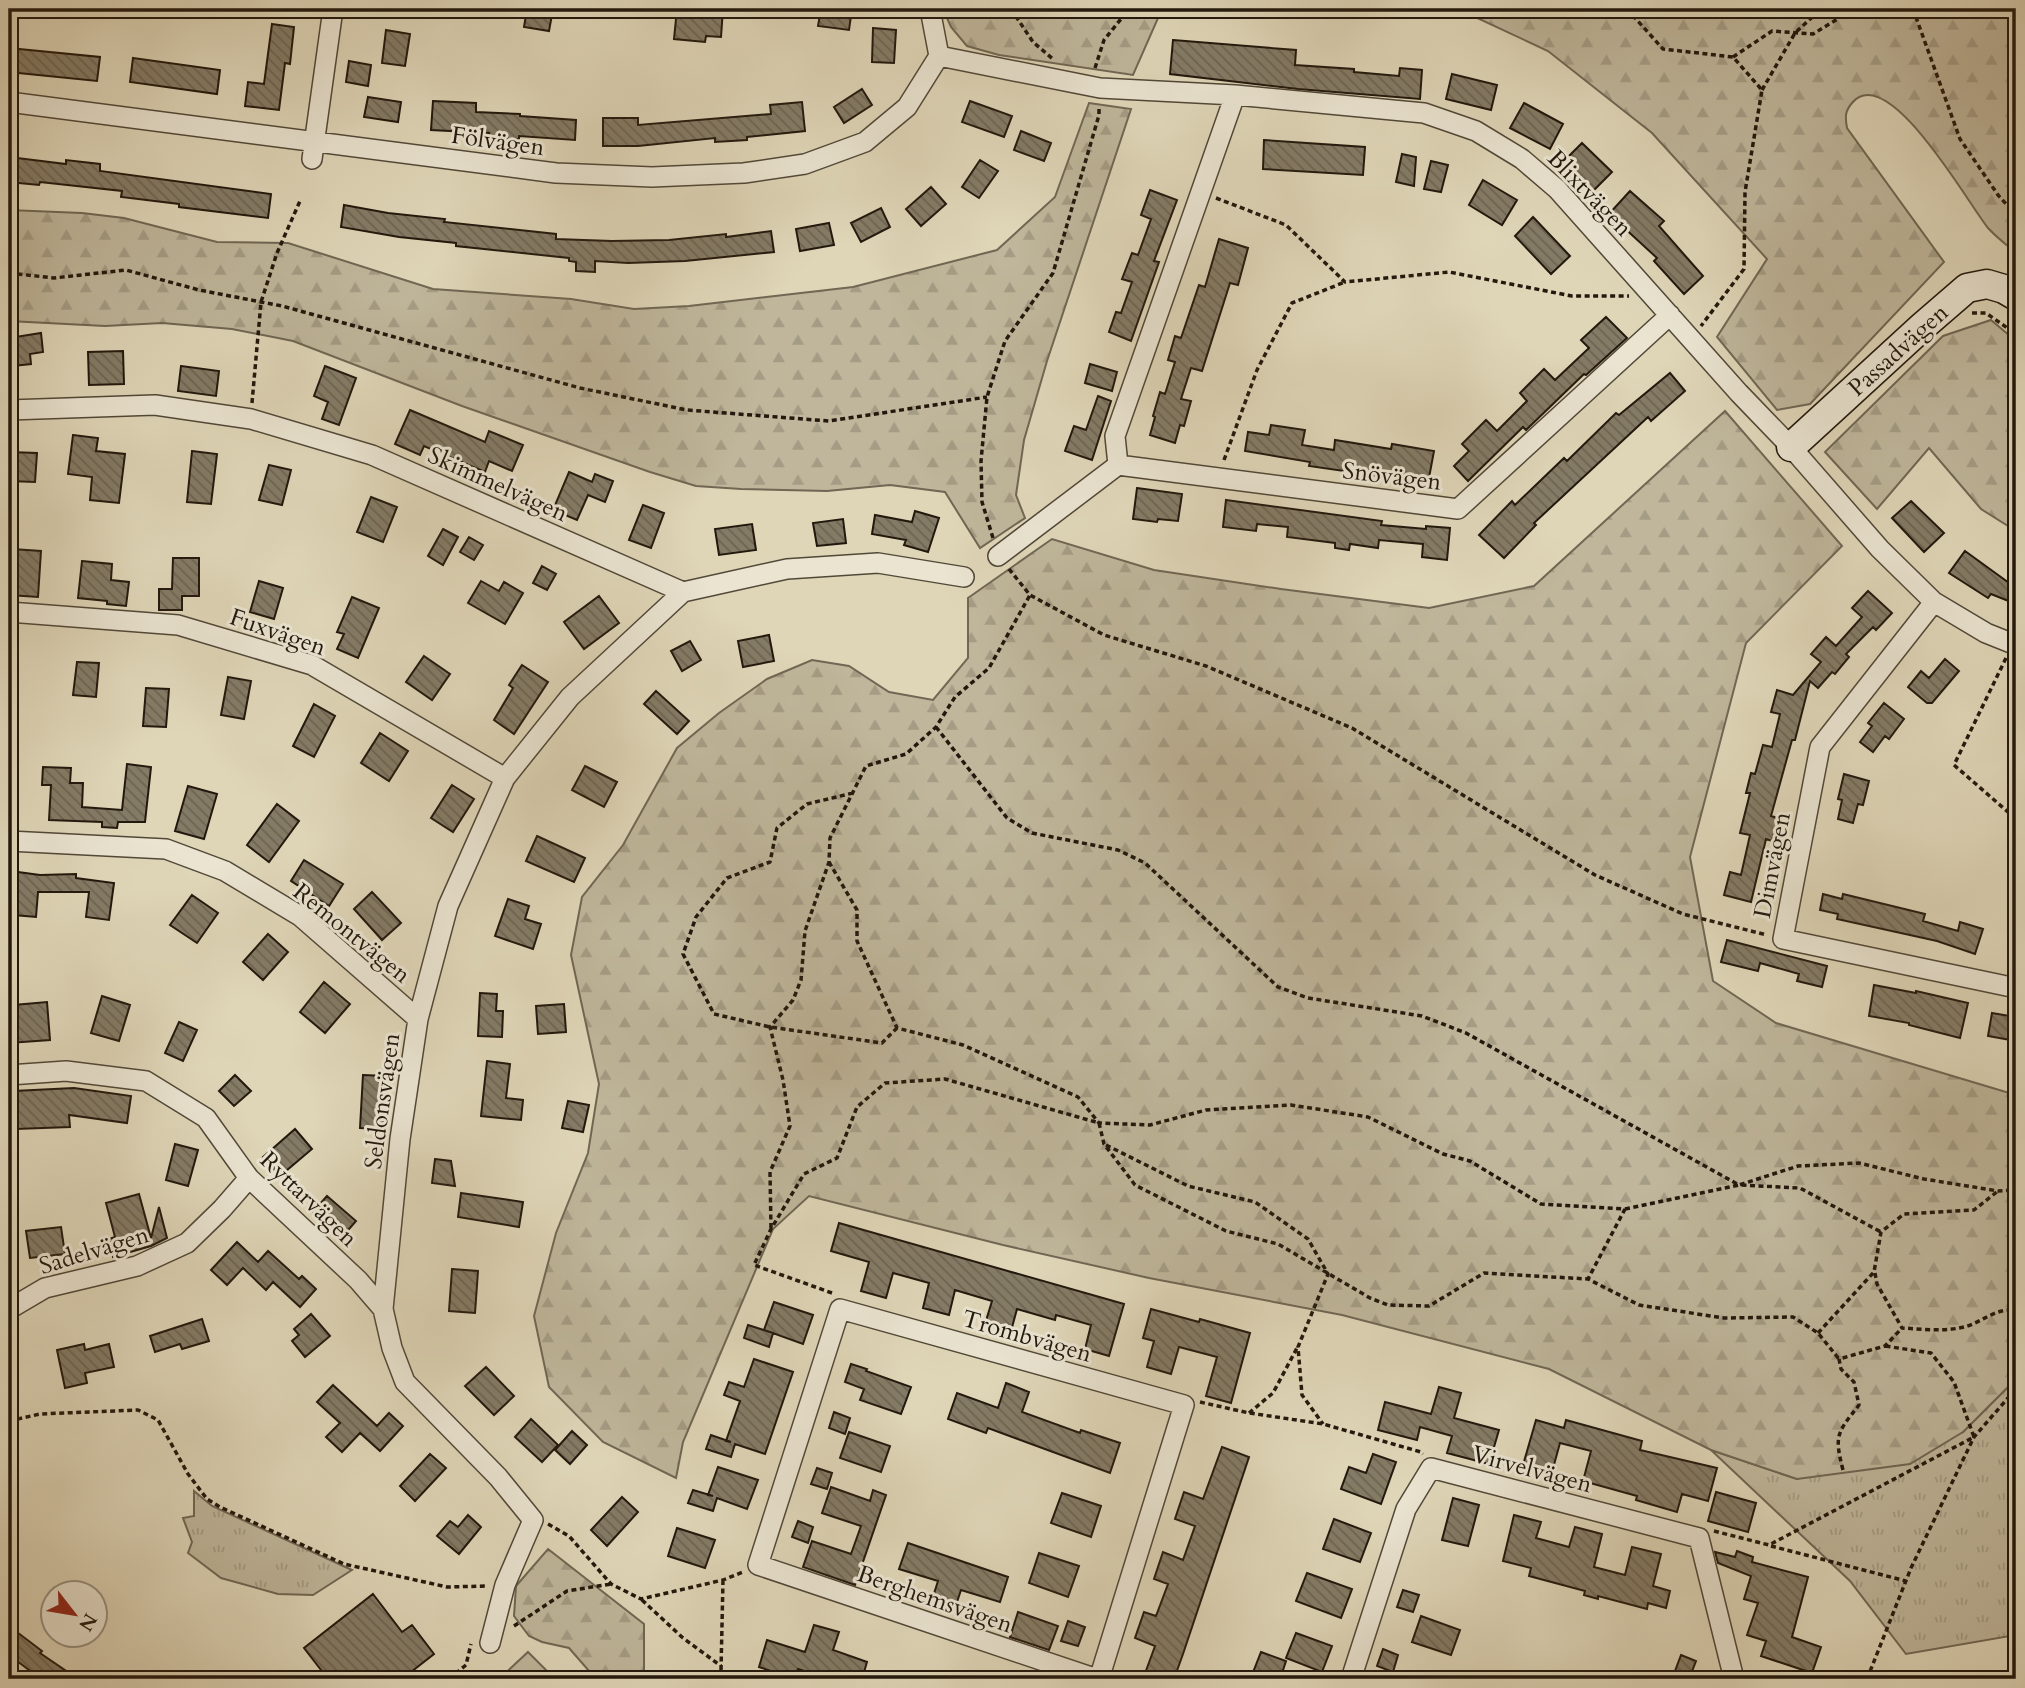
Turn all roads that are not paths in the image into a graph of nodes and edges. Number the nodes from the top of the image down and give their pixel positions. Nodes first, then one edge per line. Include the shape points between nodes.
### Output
1 (333, 9) edge
2 (930, 9) edge
3 (939, 56) junction
4 (1235, 95) junction
5 (9, 102) edge
6 (313, 150) junction
7 (2016, 296) edge
8 (1670, 315) junction
9 (9, 410) edge
10 (1791, 447) junction
11 (1118, 465) junction
12 (998, 556) road end
13 (964, 577) dead end
14 (683, 592) junction
15 (1934, 602) junction
16 (9, 612) edge
17 (2015, 645) edge
18 (505, 778) junction
19 (9, 841) edge
20 (2016, 988) edge
21 (418, 1019) junction
22 (9, 1075) edge
23 (249, 1178) junction
24 (11, 1308) road end
25 (383, 1309) junction
26 (758, 1565) joint
27 (490, 1643) road end
28 (1098, 1679) edge
29 (1351, 1679) edge
30 (1734, 1679) edge

1 - 6 street
2 - 3 street
3 - 4 street, Blixtvägen via 1095,87
3 - 6 street, Fölvägen via 907,107 865,142 805,164 744,173 652,177 556,173
4 - 8 street, Blixtvägen via 1424,113 1476,131 1522,159 1557,189
4 - 11 street via 1115,436
5 - 6 street, Fölvägen
7 - 10 street, Passadvägen via 1987,284 1967,289
8 - 10 street, Blixtvägen
8 - 11 street, Snövägen via 1458,509
9 - 14 street, Skimmelvägen via 155,405 251,419 372,456
10 - 15 street, Blixtvägen via 1880,549
11 - 12 street
13 - 14 street via 878,563 787,569
14 - 18 street, Seldonsvägen via 570,697
15 - 17 street, Blixtvägen
15 - 20 street, Dimvägen via 1820,747 1783,939
16 - 18 street, Fuxvägen via 178,625 312,665
18 - 21 street, Seldonsvägen via 448,906
19 - 21 street, Remontvägen via 166,849 225,871 300,916
21 - 25 street, Seldonsvägen
22 - 23 street, Ryttarvägen via 66,1071 146,1081 205,1118
23 - 24 street, Sadelvägen via 187,1243 137,1266 45,1288
23 - 25 street, Ryttarvägen
25 - 27 street, Seldonsvägen via 405,1382 498,1477 533,1520 505,1585
26 - 28 street, Berghemsvägen
26 - 28 street, Trombvägen via 840,1309 1184,1405
29 - 30 street, Virvelvägen via 1406,1510 1431,1468 1699,1538

